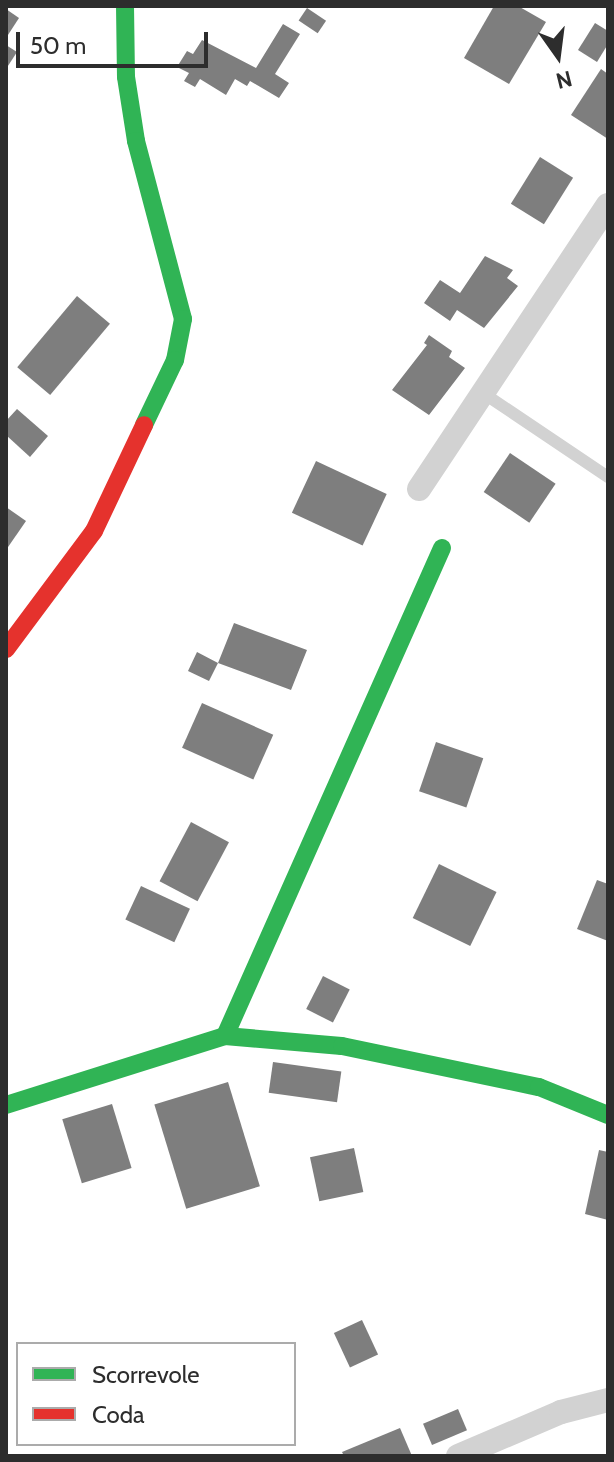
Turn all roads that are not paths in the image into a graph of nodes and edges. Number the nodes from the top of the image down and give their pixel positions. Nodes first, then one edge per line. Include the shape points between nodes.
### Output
1 (125, 6) edge
2 (608, 205) edge
3 (483, 393) junction
4 (608, 477) edge
5 (419, 489) dead end
6 (442, 548) dead end
7 (6, 649) edge
8 (225, 1036) junction
9 (6, 1105) edge
10 (608, 1115) edge
11 (608, 1400) edge
12 (458, 1456) edge

1 - 7 street via 126,77 136,141 183,319 175,360 94,531
2 - 3 street
3 - 4 lane
3 - 5 street
6 - 8 street
8 - 9 street
8 - 10 street via 388,1055 539,1087
11 - 12 street via 561,1412

